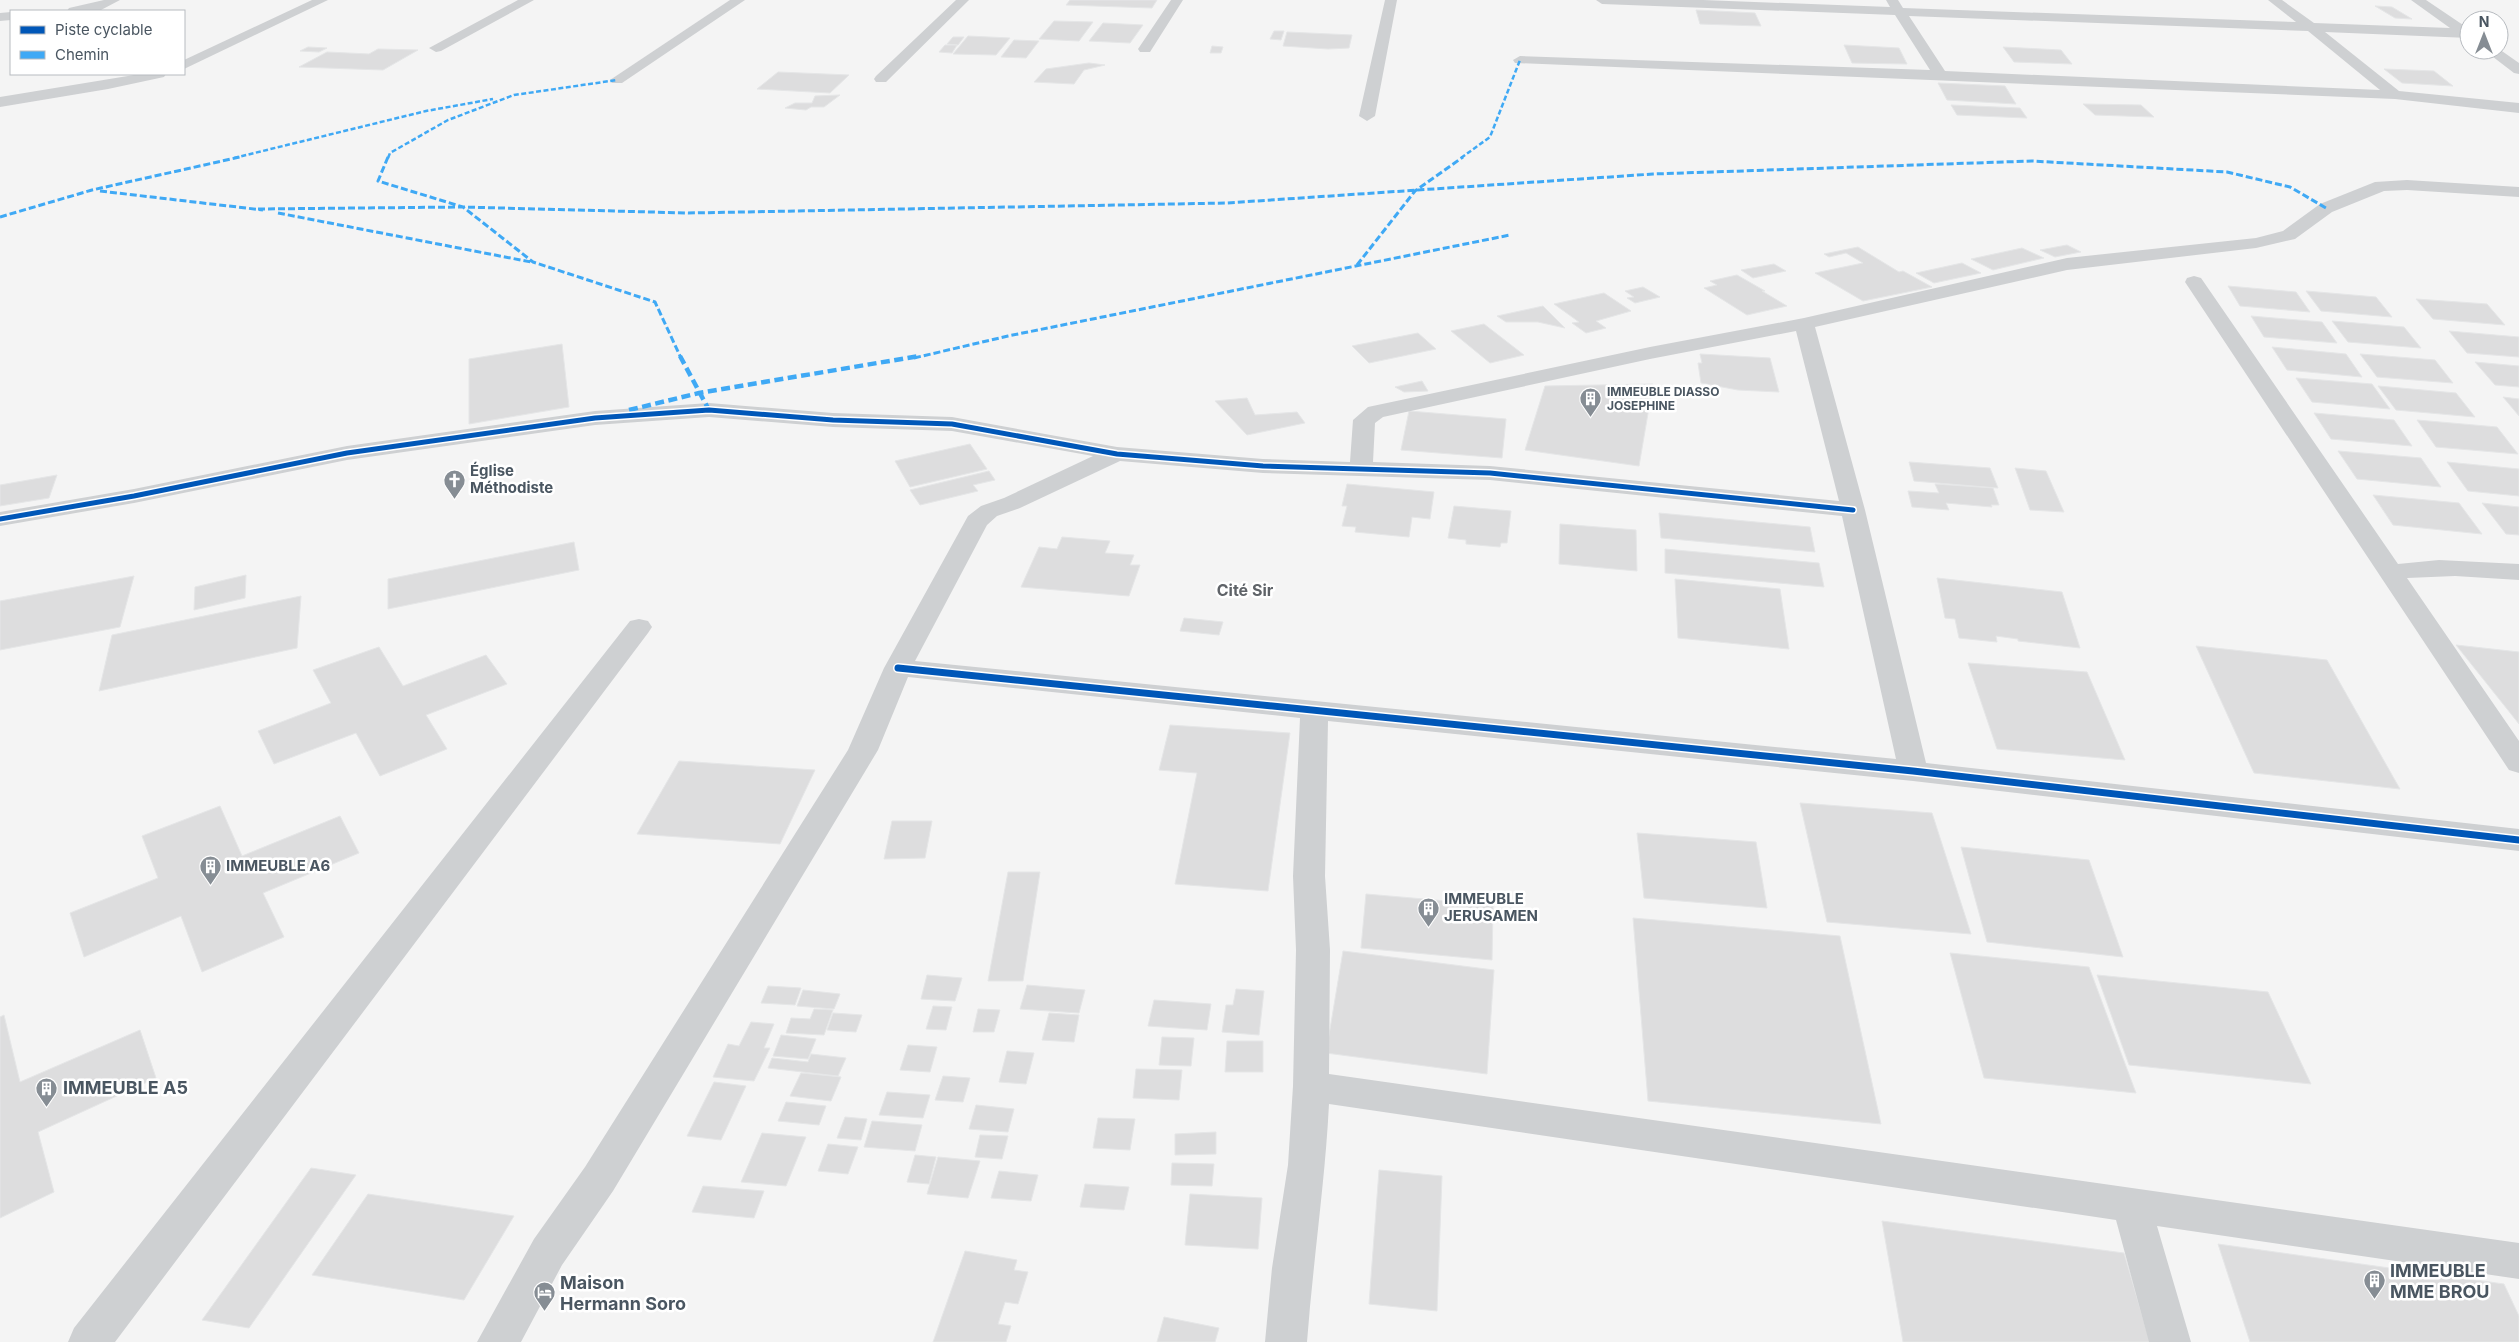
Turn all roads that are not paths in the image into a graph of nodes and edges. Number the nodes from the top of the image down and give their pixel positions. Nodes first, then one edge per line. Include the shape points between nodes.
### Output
1 (114, 0) edge
2 (322, 0) edge
3 (528, 0) edge
4 (739, 0) edge
5 (963, 0) edge
6 (1177, 0) edge
7 (1391, 0) edge
8 (1602, 0) edge
9 (1892, 0) edge
10 (2274, 0) edge
11 (2416, 0) edge
12 (79, 10) edge
13 (1900, 12) junction
14 (2311, 26) junction
15 (2459, 28) edge
16 (2459, 34) edge
17 (436, 48) dead end
18 (1145, 49) dead end
19 (1520, 60) dead end
20 (2505, 60) edge
21 (185, 65) edge
22 (2519, 70) edge
23 (1940, 74) junction
24 (80, 75) edge
25 (154, 75) edge
26 (881, 79) dead end
27 (617, 80) dead end
28 (83, 89) junction
29 (2395, 95) junction
30 (0, 102) edge
31 (2519, 108) edge
32 (1368, 116) dead end
33 (2519, 192) edge
34 (2194, 282) dead end
35 (1804, 324) junction
36 (1116, 454) junction
37 (1361, 469) junction
38 (1852, 510) junction
39 (0, 519) edge
40 (2519, 572) edge
41 (2391, 573) junction
42 (639, 627) dead end
43 (898, 668) junction
44 (1314, 712) junction
45 (2519, 763) edge
46 (1913, 771) junction
47 (2519, 840) edge
48 (1311, 1086) junction
49 (2132, 1204) junction
50 (2519, 1261) edge
51 (89, 1342) edge
52 (498, 1342) edge
53 (1286, 1342) edge
54 (2170, 1342) edge

1 - 12 street
2 - 21 street
3 - 17 street
4 - 27 street
5 - 26 street
6 - 18 street
7 - 32 street
8 - 13 street
9 - 13 street
10 - 14 street
11 - 15 street
13 - 14 street
13 - 23 street
14 - 16 street
14 - 29 street
19 - 23 street
20 - 22 street
23 - 29 street
24 - 28 street
25 - 28 street
28 - 30 street
29 - 31 street
33 - 35 street via 2381,186 2326,208 2290,235 2256,243 2067,264
34 - 41 street
35 - 37 street via 1650,353 1376,412 1364,420
35 - 38 street
36 - 37 street via 1263,466
36 - 39 street via 952,424 833,420 709,410 595,418 347,453
36 - 43 street via 989,511 977,521
37 - 38 street via 1490,473
38 - 46 street
40 - 41 street via 2416,568
41 - 45 street
42 - 51 street
43 - 44 street
43 - 52 street via 863,750 599,1179 548,1252
44 - 46 street
44 - 48 street via 1309,876 1314,950
46 - 47 street
48 - 49 street
48 - 53 street via 1307,1165 1292,1268
49 - 50 street
49 - 54 street

